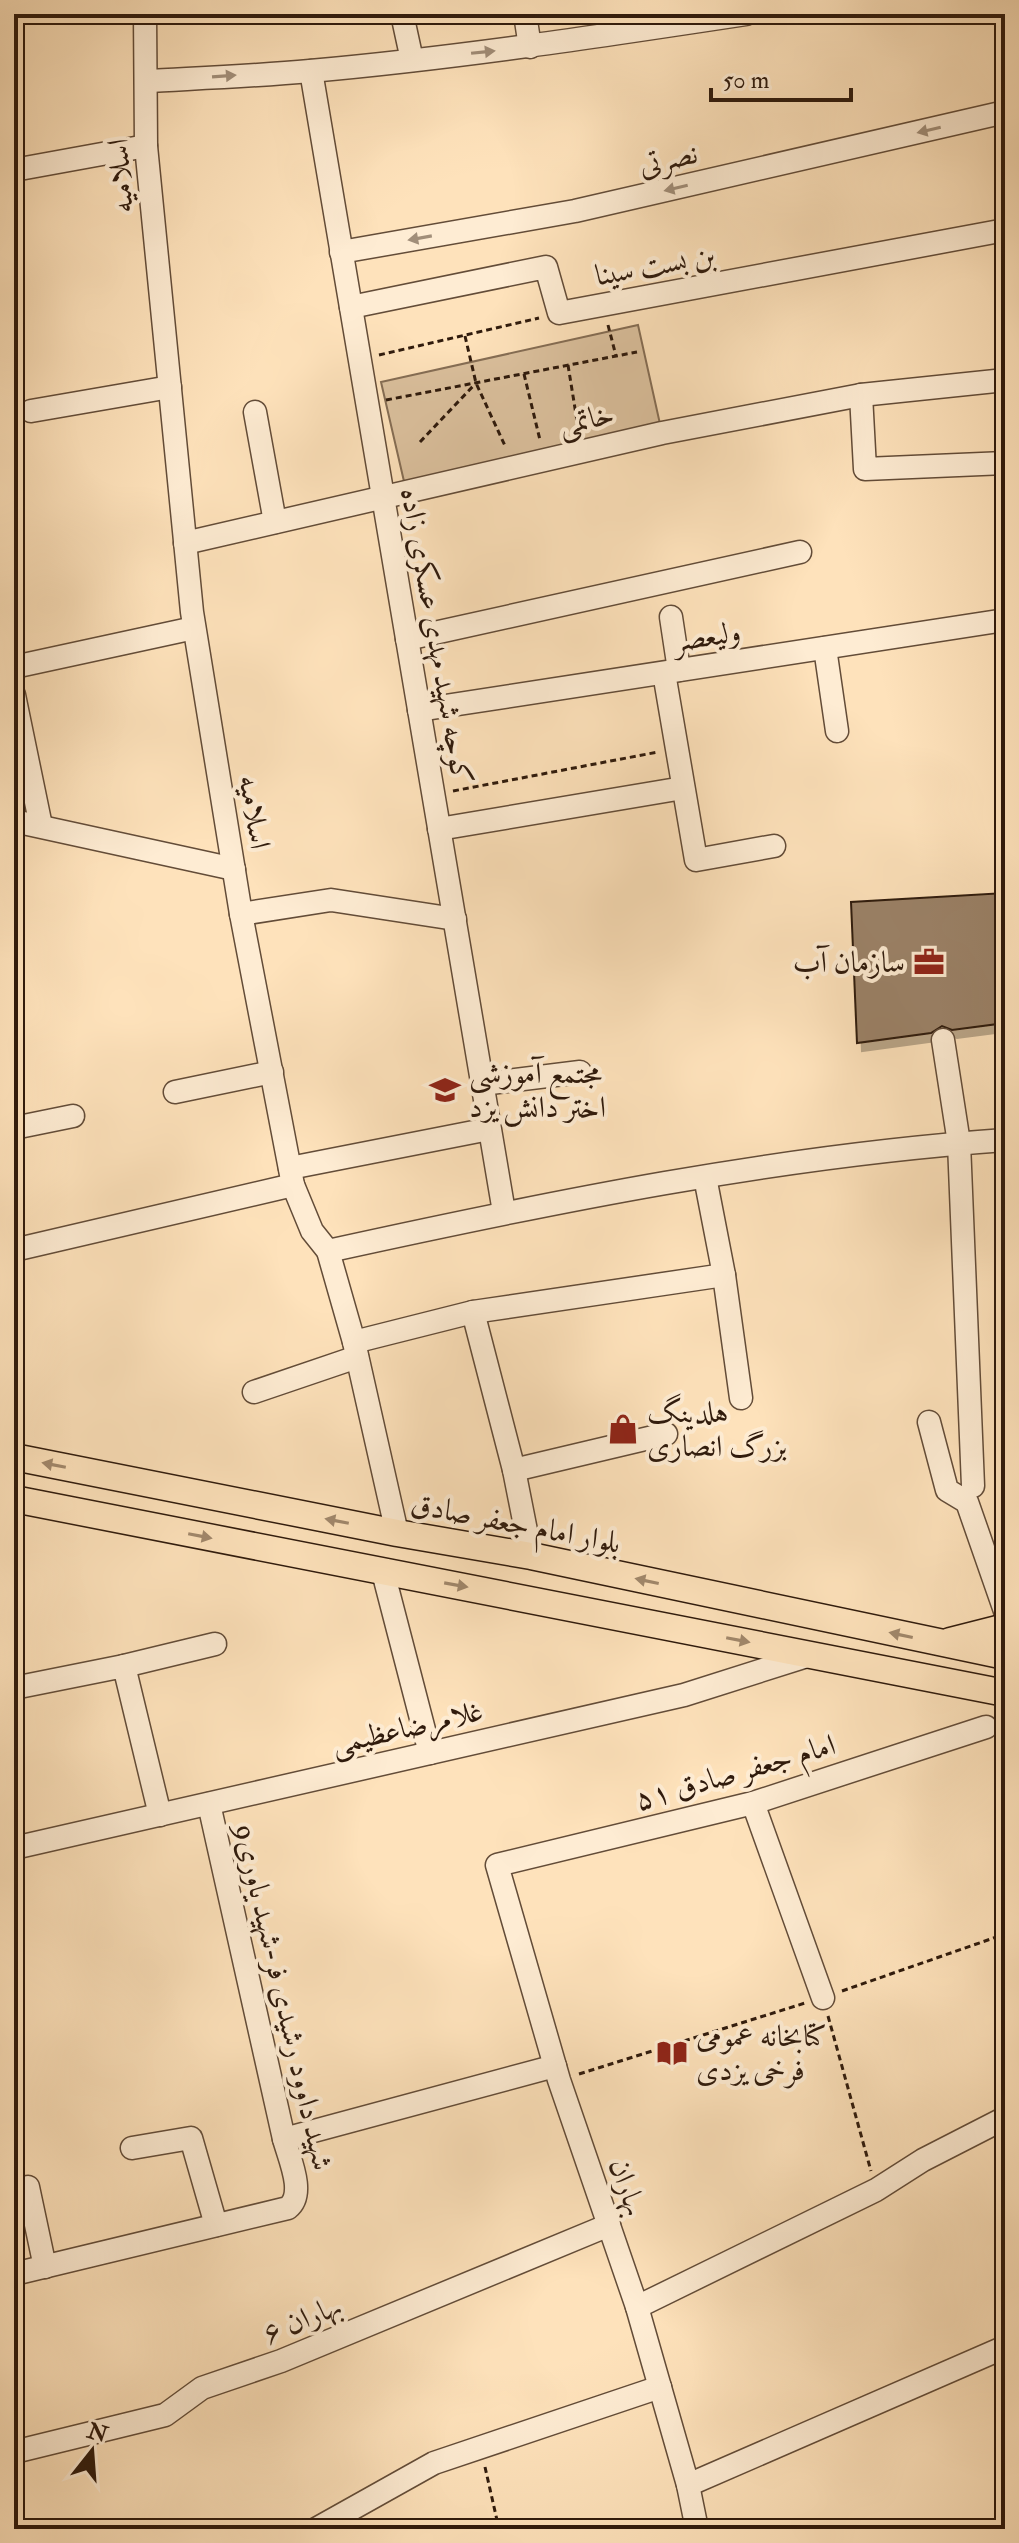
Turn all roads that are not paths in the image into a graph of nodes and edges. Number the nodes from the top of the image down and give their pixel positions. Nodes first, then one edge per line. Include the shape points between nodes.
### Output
1 (145, 14) edge
2 (402, 14) edge
3 (525, 14) edge
4 (746, 14) edge
5 (692, 18) edge
6 (618, 24) edge
7 (530, 47) junction
8 (412, 60) junction
9 (311, 71) junction
10 (146, 81) junction
11 (1005, 112) edge
12 (146, 146) junction
13 (14, 170) edge
14 (1005, 230) edge
15 (341, 252) junction
16 (351, 307) junction
17 (1005, 380) edge
18 (170, 387) junction
19 (861, 395) junction
20 (31, 411) dead end
21 (255, 412) dead end
22 (1005, 463) edge
23 (382, 498) junction
24 (275, 522) junction
25 (185, 543) junction
26 (800, 552) dead end
27 (671, 617) dead end
28 (1005, 620) edge
29 (194, 628) junction
30 (407, 639) junction
31 (825, 648) junction
32 (14, 667) edge
33 (671, 671) junction
34 (14, 695) edge
35 (419, 710) junction
36 (837, 731) dead end
37 (683, 788) junction
38 (14, 821) edge
39 (41, 826) junction
40 (439, 829) junction
41 (774, 846) dead end
42 (234, 869) junction
43 (241, 914) junction
44 (455, 919) junction
45 (943, 1040) dead end
46 (272, 1072) junction
47 (580, 1072) dead end
48 (482, 1084) junction
49 (175, 1092) dead end
50 (73, 1116) dead end
51 (14, 1128) edge
52 (489, 1129) junction
53 (1005, 1140) edge
54 (959, 1143) junction
55 (292, 1176) junction
56 (705, 1177) junction
57 (504, 1212) junction
58 (14, 1250) edge
59 (328, 1251) junction
60 (724, 1275) junction
61 (473, 1312) junction
62 (356, 1350) junction
63 (254, 1392) dead end
64 (741, 1398) dead end
65 (929, 1422) dead end
66 (666, 1434) dead end
67 (14, 1457) edge
68 (514, 1470) junction
69 (92, 1472) junction
70 (136, 1481) junction
71 (973, 1486) dead end
72 (14, 1499) edge
73 (76, 1511) junction
74 (141, 1524) junction
75 (397, 1533) junction
76 (531, 1556) junction
77 (383, 1572) junction
78 (1005, 1611) edge
79 (1005, 1627) edge
80 (939, 1643) junction
81 (215, 1644) dead end
82 (811, 1655) junction
83 (1005, 1656) edge
84 (124, 1666) junction
85 (14, 1688) edge
86 (998, 1694) edge
87 (986, 1727) dead end
88 (430, 1753) junction
89 (753, 1803) junction
90 (209, 1804) junction
91 (160, 1815) junction
92 (14, 1848) edge
93 (497, 1865) joint
94 (823, 1998) road end
95 (557, 2073) junction
96 (1005, 2118) edge
97 (284, 2139) junction
98 (132, 2148) dead end
99 (28, 2187) dead end
100 (216, 2225) junction
101 (609, 2225) junction
102 (45, 2267) junction
103 (14, 2274) edge
104 (637, 2307) junction
105 (1005, 2347) edge
106 (660, 2387) junction
107 (14, 2452) edge
108 (688, 2485) junction
109 (316, 2529) edge
110 (697, 2529) edge

1 - 10 street, اسلامیه
2 - 8 street
3 - 7 street
4 - 5 street
5 - 6 street
6 - 7 street
8 -> 7 street
8 - 9 street
10 -> 9 street
9 - 15 street, کوچه شهید مهدی عسکری زاده
10 - 12 street, اسلامیه
11 -> 15 street, نصرتی via 575,211
12 - 13 street
12 - 18 street, اسلامیه
14 - 16 street, بن بست سینا via 559,313 546,267
15 - 16 street, کوچه شهید مهدی عسکری زاده
16 - 23 street, کوچه شهید مهدی عسکری زاده
17 - 19 street, خاتمی
18 - 20 street
18 - 25 street, اسلامیه
19 - 22 street via 865,469
19 - 23 street, خاتمی
21 - 24 street
23 - 24 street, خاتمی
23 - 30 street, کوچه شهید مهدی عسکری زاده
24 - 25 street, خاتمی
25 - 29 street, اسلامیه
26 - 30 street
27 - 33 street
28 - 31 street, ولیعصر
29 - 32 street
29 - 42 street, اسلامیه
30 - 35 street, کوچه شهید مهدی عسکری زاده
31 - 33 street, ولیعصر
31 - 36 street
33 - 35 street, ولیعصر
33 - 37 street
34 - 39 street
35 - 40 street, کوچه شهید مهدی عسکری زاده
37 - 40 street
37 - 41 street via 696,860
38 - 39 street
39 - 42 street
40 - 44 street, کوچه شهید مهدی عسکری زاده
42 - 43 street, اسلامیه
43 - 44 street via 331,900
43 - 46 street, اسلامیه
44 - 48 street, کوچه شهید مهدی عسکری زاده
45 - 54 street
46 - 49 street
46 - 55 street, اسلامیه
47 - 48 street
48 - 52 street, کوچه شهید مهدی عسکری زاده
50 - 51 street
52 - 55 street
52 - 57 street, کوچه شهید مهدی عسکری زاده
53 - 54 street
54 - 56 street
54 - 71 street
55 - 58 street
55 - 59 street, اسلامیه via 312,1231
56 - 57 street
56 - 60 street
57 - 59 street
59 - 62 street, اسلامیه
60 - 61 street
60 - 64 street
61 - 62 street
61 - 68 street
62 - 63 street
62 - 75 street, اسلامیه
65 - 78 street via 947,1490 967,1502
66 - 68 street
69 -> 67 main road, بلوار امام جعفر صادق
68 - 76 street
69 - 70 main road, بلوار امام جعفر صادق
69 - 73 main road via 103,1487 101,1498 95,1506
70 - 74 main road via 126,1494 127,1508
75 -> 70 main road, بلوار امام جعفر صادق
72 - 73 main road
73 - 74 main road
74 -> 77 main road
75 - 76 main road, بلوار امام جعفر صادق
80 -> 76 main road, بلوار امام جعفر صادق
77 -> 82 main road
77 - 88 street
79 - 80 main road
80 - 83 main road, بلوار امام جعفر صادق
81 - 84 street
82 - 86 main road
82 - 88 street, غلامرضاعظیمی via 684,1695
84 - 85 street
84 - 91 street
87 - 89 street, امام جعفر صادق ۵۱
88 - 90 street, غلامرضاعظیمی
89 - 93 street, امام جعفر صادق ۵۱
89 - 94 street
90 - 91 street, غلامرضاعظیمی
90 - 97 street, شهید داوود رشیدی فر-شهید یاوری9
91 - 92 street, غلامرضاعظیمی
93 - 95 street, بهاران
95 - 97 street
95 - 101 street, بهاران
96 - 104 street via 876,2190
97 - 100 street, شهید داوود رشیدی فر-شهید یاوری9 via 297,2189 293,2205
98 - 100 street via 191,2138
99 - 102 street
100 - 102 street, شهید داوود رشیدی فر-شهید یاوری9
101 - 104 street, بهاران
101 - 107 street, بهاران ۶ via 281,2361 202,2388 165,2415
102 - 103 street, شهید داوود رشیدی فر-شهید یاوری9
104 - 106 street, بهاران
105 - 108 street
106 - 108 street, بهاران
106 - 109 street via 434,2463
108 - 110 street, بهاران

